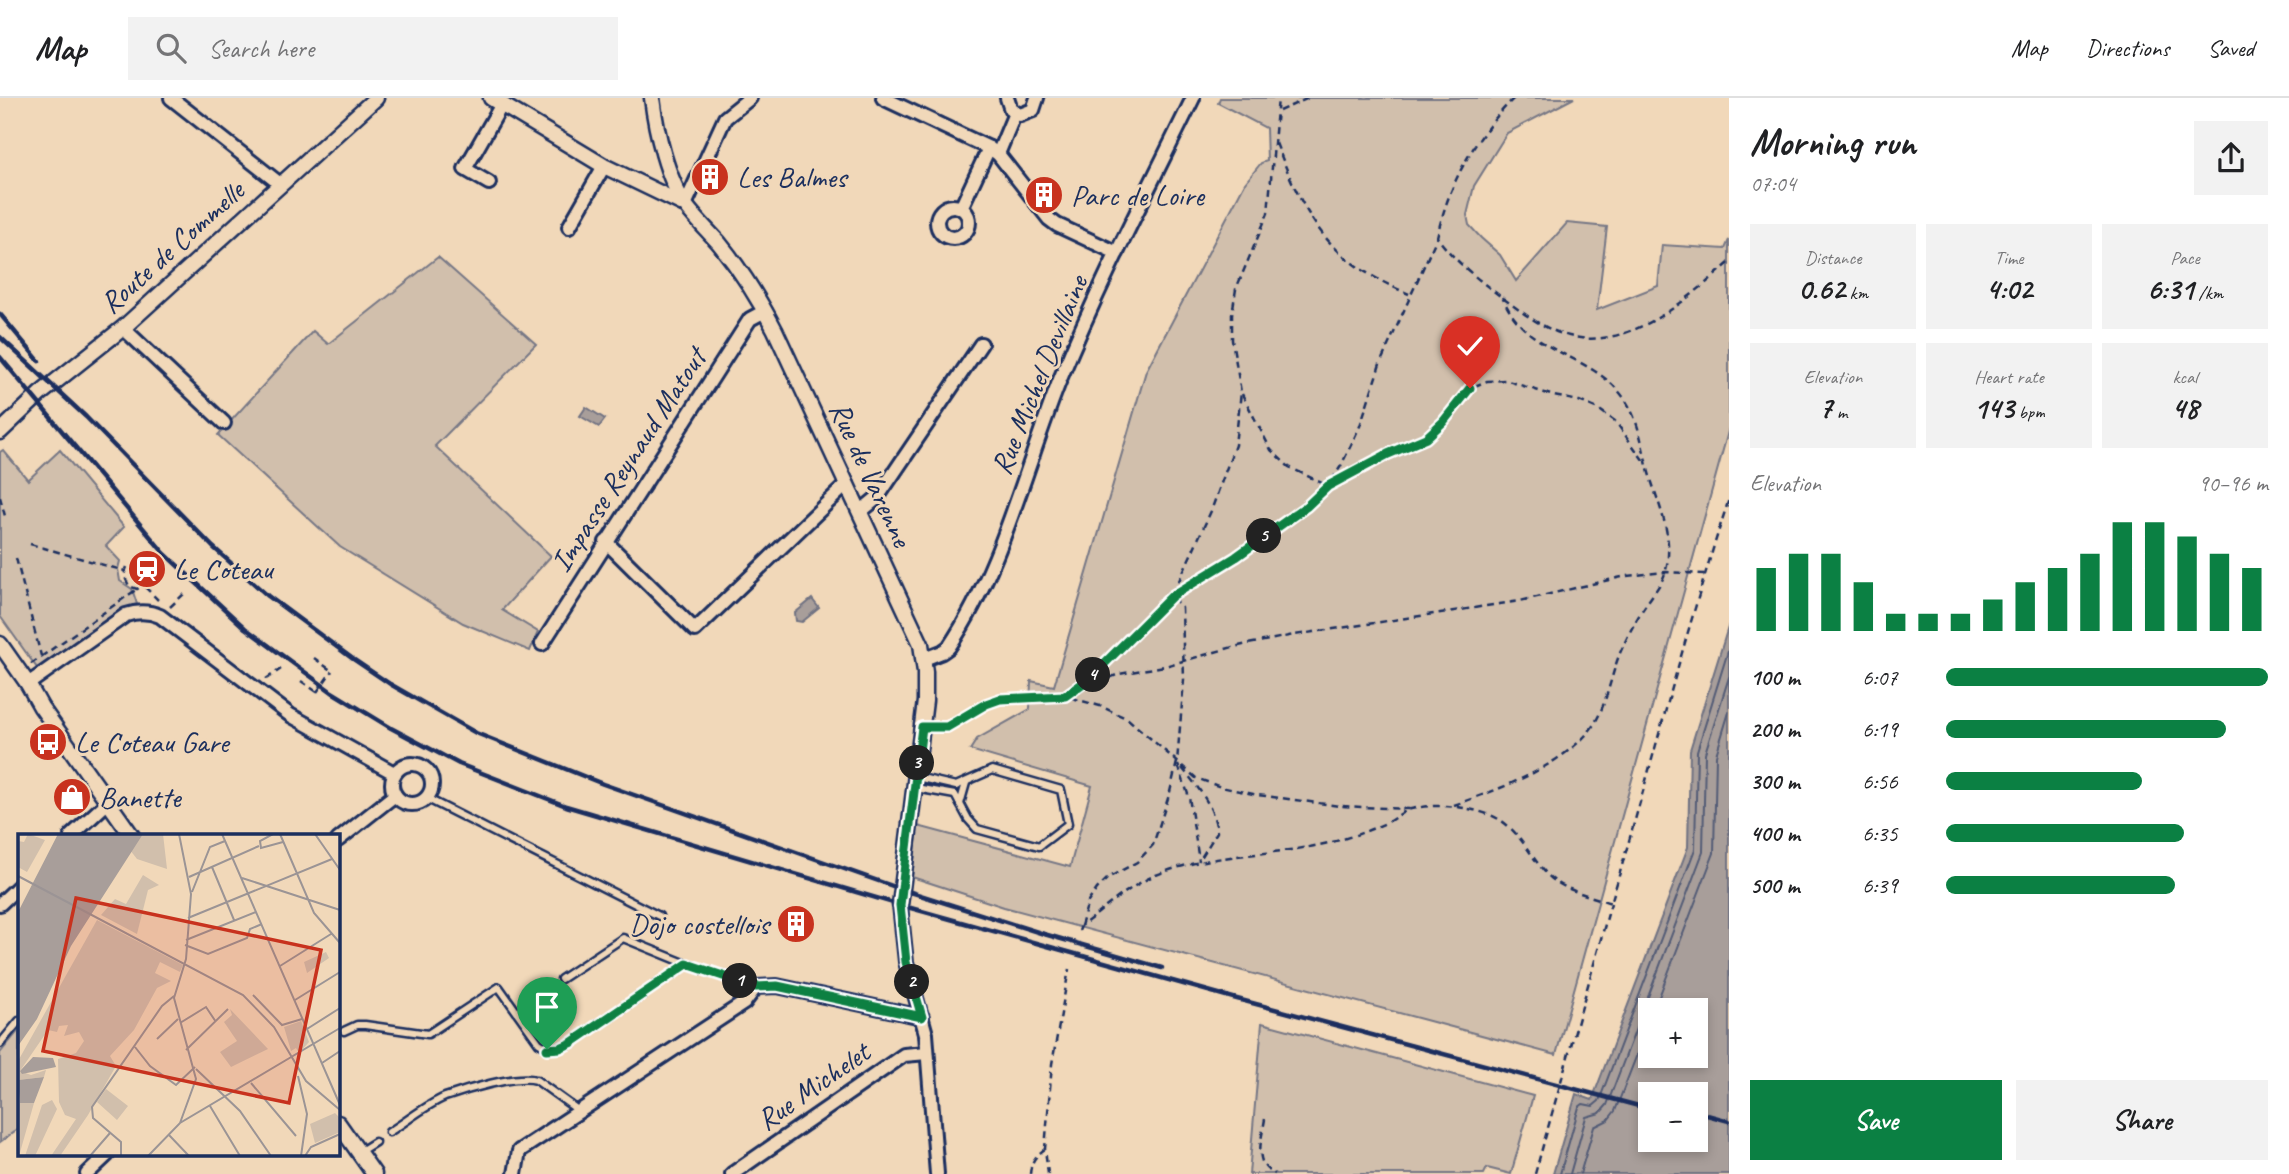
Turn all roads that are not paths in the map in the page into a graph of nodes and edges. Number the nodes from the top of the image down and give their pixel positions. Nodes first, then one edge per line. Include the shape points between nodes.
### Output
1 (171, 98) edge
2 (376, 98) edge
3 (652, 98) edge
4 (750, 98) edge
5 (883, 98) edge
6 (1007, 98) edge
7 (1037, 98) edge
8 (1193, 98) edge
9 (496, 101) edge
10 (1015, 113) junction
11 (993, 151) junction
12 (604, 166) junction
13 (489, 183) dead end
14 (280, 184) junction
15 (685, 205) junction
16 (961, 208) dead end
17 (569, 227) dead end
18 (1117, 253) junction
19 (765, 311) junction
20 (123, 328) junction
21 (981, 344) dead end
22 (224, 423) dead end
23 (0, 432) edge
24 (848, 484) junction
25 (860, 512) junction
26 (606, 542) junction
27 (0, 644) edge
28 (542, 644) dead end
29 (924, 659) junction
30 (24, 678) junction
31 (394, 773) junction
32 (915, 782) junction
33 (966, 783) junction
34 (395, 795) junction
35 (426, 798) junction
36 (108, 803) junction
37 (960, 804) junction
38 (73, 834) edge
39 (131, 834) edge
40 (340, 837) edge
41 (18, 887) edge
42 (0, 904) edge
43 (900, 905) joint
44 (659, 916) dead end
45 (687, 964) junction
46 (561, 979) dead end
47 (756, 987) junction
48 (922, 1017) junction
49 (18, 1022) edge
50 (344, 1031) dead end
51 (0, 1044) edge
52 (927, 1052) junction
53 (579, 1111) junction
54 (340, 1126) edge
55 (389, 1132) dead end
56 (375, 1142) dead end
57 (359, 1152) junction
58 (106, 1156) edge
59 (87, 1174) edge
60 (374, 1174) edge
61 (515, 1174) edge
62 (732, 1174) edge
63 (937, 1174) edge

1 - 14 street
2 - 14 street, Route de Commelle
3 - 15 street, Rue de Varenne via 667,165
4 - 15 street via 724,118
5 - 11 street
6 - 10 street
7 - 10 street via 1029,113
8 - 18 street, Rue Michel Devillaine
9 - 12 street
9 - 13 street via 466,169
10 - 11 street
11 - 16 street
11 - 18 street via 1049,219
12 - 15 street
12 - 17 street
14 - 20 street, Route de Commelle
15 - 19 street, Rue de Varenne via 720,245
18 - 29 street, Rue Michel Devillaine via 1061,376 990,572 949,647
19 - 24 street, Rue de Varenne
19 - 26 street, Impasse Reynaud Matout via 750,319
20 - 22 street
20 - 23 street, Route de Commelle
21 - 25 street via 877,498
24 - 25 street, Rue de Varenne
24 - 26 street via 695,630
25 - 29 street, Rue de Varenne
26 - 28 street, Impasse Reynaud Matout
27 - 30 street
29 - 32 street, Rue de Varenne via 926,686
30 - 31 street via 126,615 163,613 290,715
30 - 36 street
31 - 34 street
31 - 35 street via 406,764 421,765 431,777
32 - 33 lane
32 - 37 lane via 955,795
32 - 43 street, Rue de Varenne
33 - 37 lane
33 - 37 lane via 992,770 1061,790 1068,824 1039,846 976,829
34 - 35 street via 413,804
34 - 40 street
35 - 44 lane
36 - 38 street
36 - 39 street
41 - 42 street
43 - 48 street via 906,962
45 - 46 lane via 623,939
45 - 47 lane
45 - 50 lane via 571,1043 553,1050 539,1043 499,987 428,1034 365,1024
47 - 48 street via 777,986
47 - 53 street via 744,1003
48 - 52 street
49 - 51 lane
52 - 62 street, Rue Michelet via 904,1055
52 - 63 street
53 - 55 lane via 528,1077 443,1098
53 - 61 street via 519,1151
54 - 57 street
56 - 57 lane
57 - 60 street
58 - 59 street

